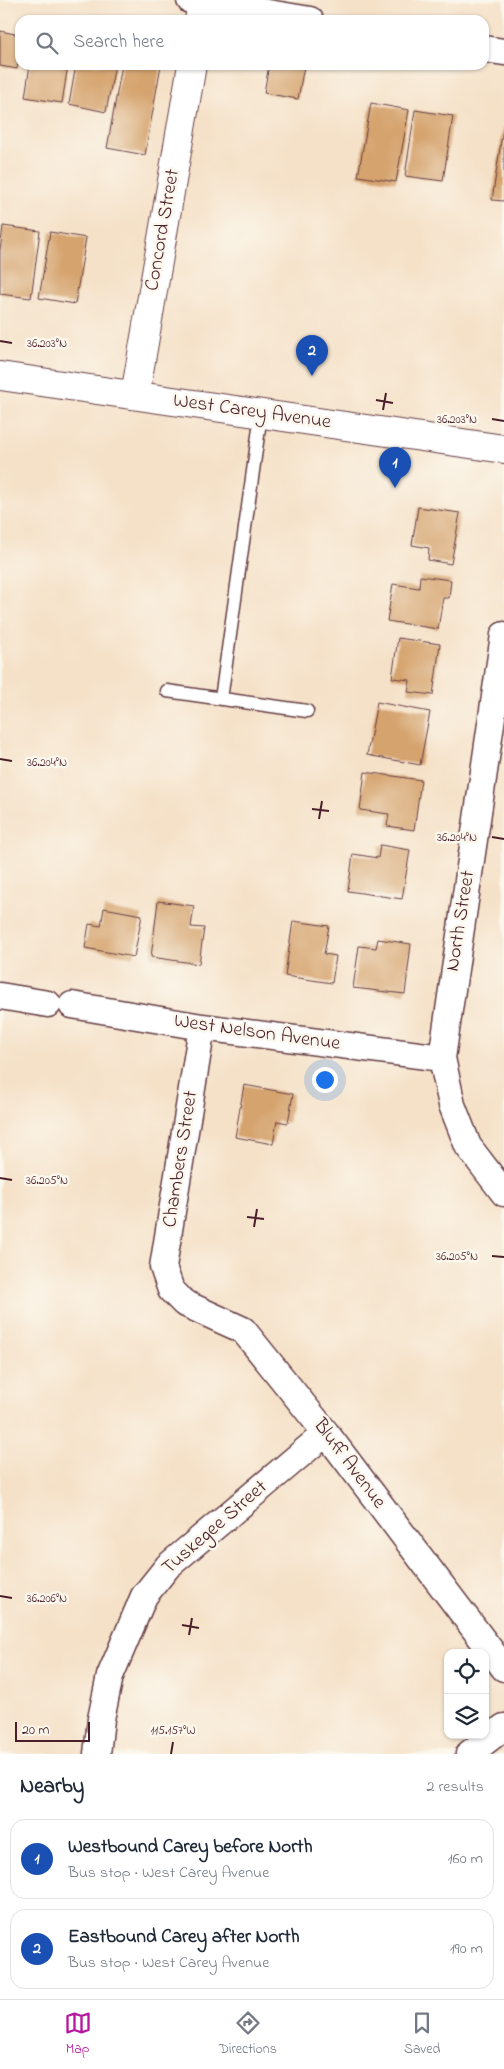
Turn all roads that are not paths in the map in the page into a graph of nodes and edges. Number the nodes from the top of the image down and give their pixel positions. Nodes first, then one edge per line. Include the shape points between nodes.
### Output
1 (198, 6) edge
2 (270, 15) edge
3 (489, 50) edge
4 (504, 52) edge
5 (191, 70) edge
6 (0, 376) edge
7 (135, 395) junction
8 (261, 414) junction
9 (504, 449) edge
10 (504, 635) edge
11 (167, 691) dead end
12 (221, 699) junction
13 (307, 711) dead end
14 (0, 996) edge
15 (202, 1027) junction
16 (442, 1058) junction
17 (504, 1193) edge
18 (171, 1290) joint
19 (326, 1434) junction
20 (504, 1668) edge
21 (504, 1727) edge
22 (97, 1754) edge
23 (469, 1754) edge

1 - 2 street
3 - 4 street
5 - 7 main road, Concord Street
6 - 7 main road, West Carey Avenue
7 - 8 main road, West Carey Avenue
8 - 9 main road, West Carey Avenue
8 - 12 lane
10 - 16 street, North Street
11 - 12 lane
12 - 13 lane
14 - 15 street, West Nelson Avenue
15 - 16 street, West Nelson Avenue
15 - 18 street, Chambers Street via 163,1267
16 - 17 street via 452,1105 468,1146
18 - 19 street, Bluff Avenue via 184,1302 243,1330
19 - 20 street, Bluff Avenue
19 - 22 street, Tuskegee Street via 168,1566 144,1596 110,1676
21 - 23 street

